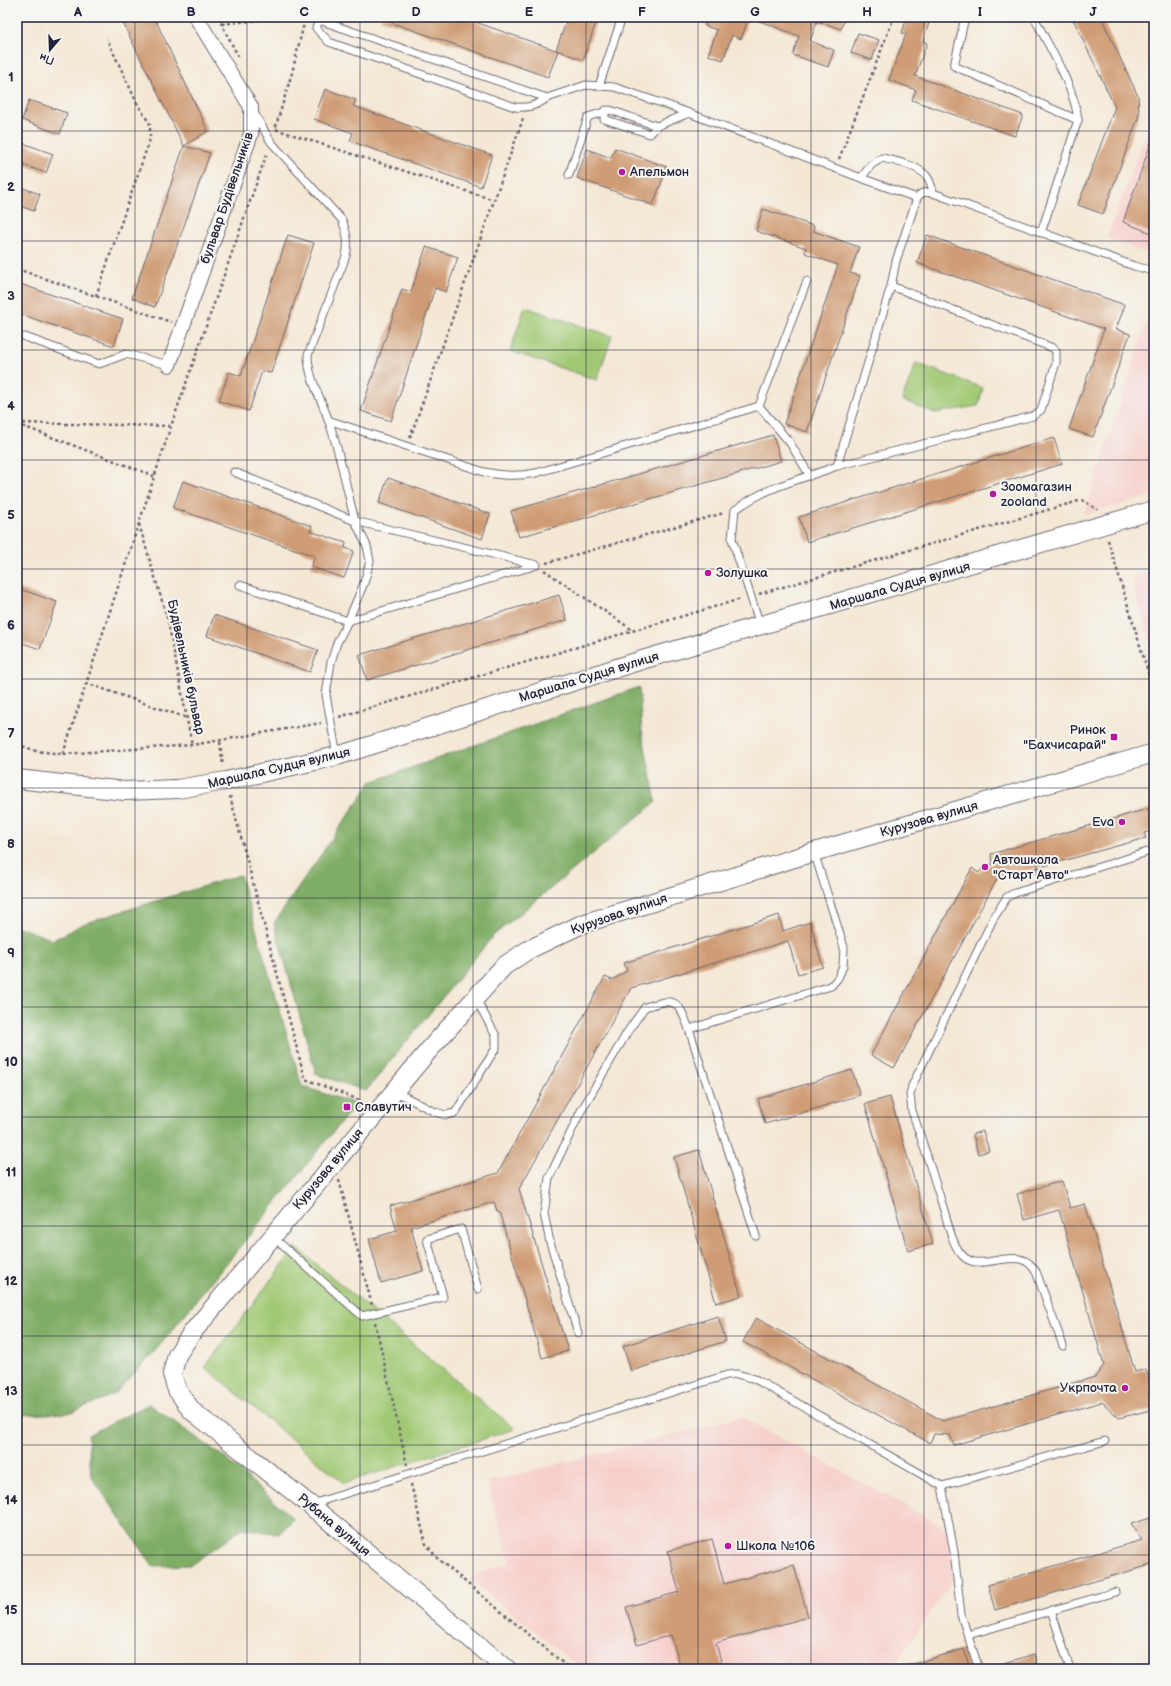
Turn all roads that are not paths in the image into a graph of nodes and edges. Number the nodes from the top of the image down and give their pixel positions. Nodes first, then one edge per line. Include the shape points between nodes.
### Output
1 (196, 17) edge
2 (622, 17) edge
3 (965, 17) edge
4 (1034, 17) edge
5 (599, 86) junction
6 (547, 98) junction
7 (251, 107) junction
8 (606, 110) junction
9 (689, 113) junction
10 (1078, 120) junction
11 (656, 126) junction
12 (569, 175) dead end
13 (861, 178) junction
14 (933, 193) junction
15 (917, 198) junction
16 (1040, 232) junction
17 (1154, 271) edge
18 (808, 281) dead end
19 (891, 286) junction
20 (25, 337) dead end
21 (169, 365) joint
22 (759, 406) junction
23 (328, 420) junction
24 (837, 466) junction
25 (234, 472) dead end
26 (810, 476) junction
27 (1154, 510) edge
28 (355, 521) junction
29 (240, 586) dead end
30 (348, 621) junction
31 (761, 626) junction
32 (1154, 752) edge
33 (337, 756) junction
34 (17, 779) edge
35 (1154, 850) edge
36 (814, 852) junction
37 (475, 998) junction
38 (689, 1029) junction
39 (394, 1091) junction
40 (272, 1236) junction
41 (756, 1236) dead end
42 (478, 1289) dead end
43 (578, 1333) dead end
44 (1063, 1346) dead end
45 (172, 1374) joint
46 (1106, 1441) dead end
47 (942, 1486) junction
48 (310, 1505) junction
49 (1114, 1592) dead end
50 (1051, 1610) junction
51 (968, 1635) junction
52 (507, 1669) edge
53 (978, 1669) edge
54 (1070, 1669) edge

1 - 7 street
2 - 5 lane
3 - 10 lane via 954,66
4 - 10 lane via 1071,92
5 - 6 lane via 580,87
5 - 9 lane via 614,87
6 - 6 lane via 318,20 316,28 329,42 515,107 527,108
7 - 21 street, бульвар Будівельників via 251,134
7 - 23 lane via 271,142 342,220 349,242 308,355 310,374
8 - 11 lane
8 - 11 lane via 604,119 650,134
8 - 12 lane via 588,117
9 - 11 lane
9 - 13 lane
10 - 16 lane
13 - 14 lane via 871,165 882,158 908,165 923,173 928,178
13 - 15 lane
14 - 15 lane via 925,192
14 - 16 lane
15 - 19 lane via 896,261
16 - 17 lane
18 - 22 lane
19 - 24 lane
19 - 24 lane via 1053,348 1056,351 1056,363 1045,403 1033,416
20 - 21 lane via 99,364 126,354
22 - 23 lane via 522,476 484,472
22 - 26 lane via 790,443
23 - 28 lane
24 - 26 lane
25 - 28 lane
26 - 31 lane via 753,496 734,510 732,539
27 - 31 street, Маршала Судця вулиця
28 - 30 lane via 367,546 370,561
28 - 30 lane via 537,566
29 - 30 lane
30 - 33 lane via 331,662 326,695
31 - 33 street, Маршала Судця вулиця
32 - 36 street, Курузова вулиця
33 - 34 street, Маршала Судця вулиця via 226,781 177,789 125,791
35 - 44 lane via 1007,897 993,919 912,1086 910,1095 912,1111 950,1229 961,1254 972,1262 1020,1259 1031,1264
36 - 37 street, Курузова вулиця via 582,924 528,950 504,966
36 - 38 lane via 844,947 844,966 838,978 831,986
37 - 39 street, Курузова вулиця
37 - 39 lane via 496,1036 496,1048 455,1113 446,1116
38 - 41 lane
38 - 43 lane via 681,1007 671,1001 649,1006 641,1011 581,1111 549,1178 544,1214
39 - 40 street, Курузова вулиця
40 - 42 lane via 362,1316 443,1297 427,1239 461,1229
40 - 45 street, Курузова вулиця via 191,1334 177,1355
45 - 48 street, Рубана вулиця via 177,1390 192,1411
46 - 47 lane
47 - 48 lane via 755,1379 737,1374
47 - 51 lane via 954,1552 958,1596
48 - 52 street, Рубана вулиця
49 - 50 lane
50 - 51 lane
50 - 54 lane
51 - 53 lane

